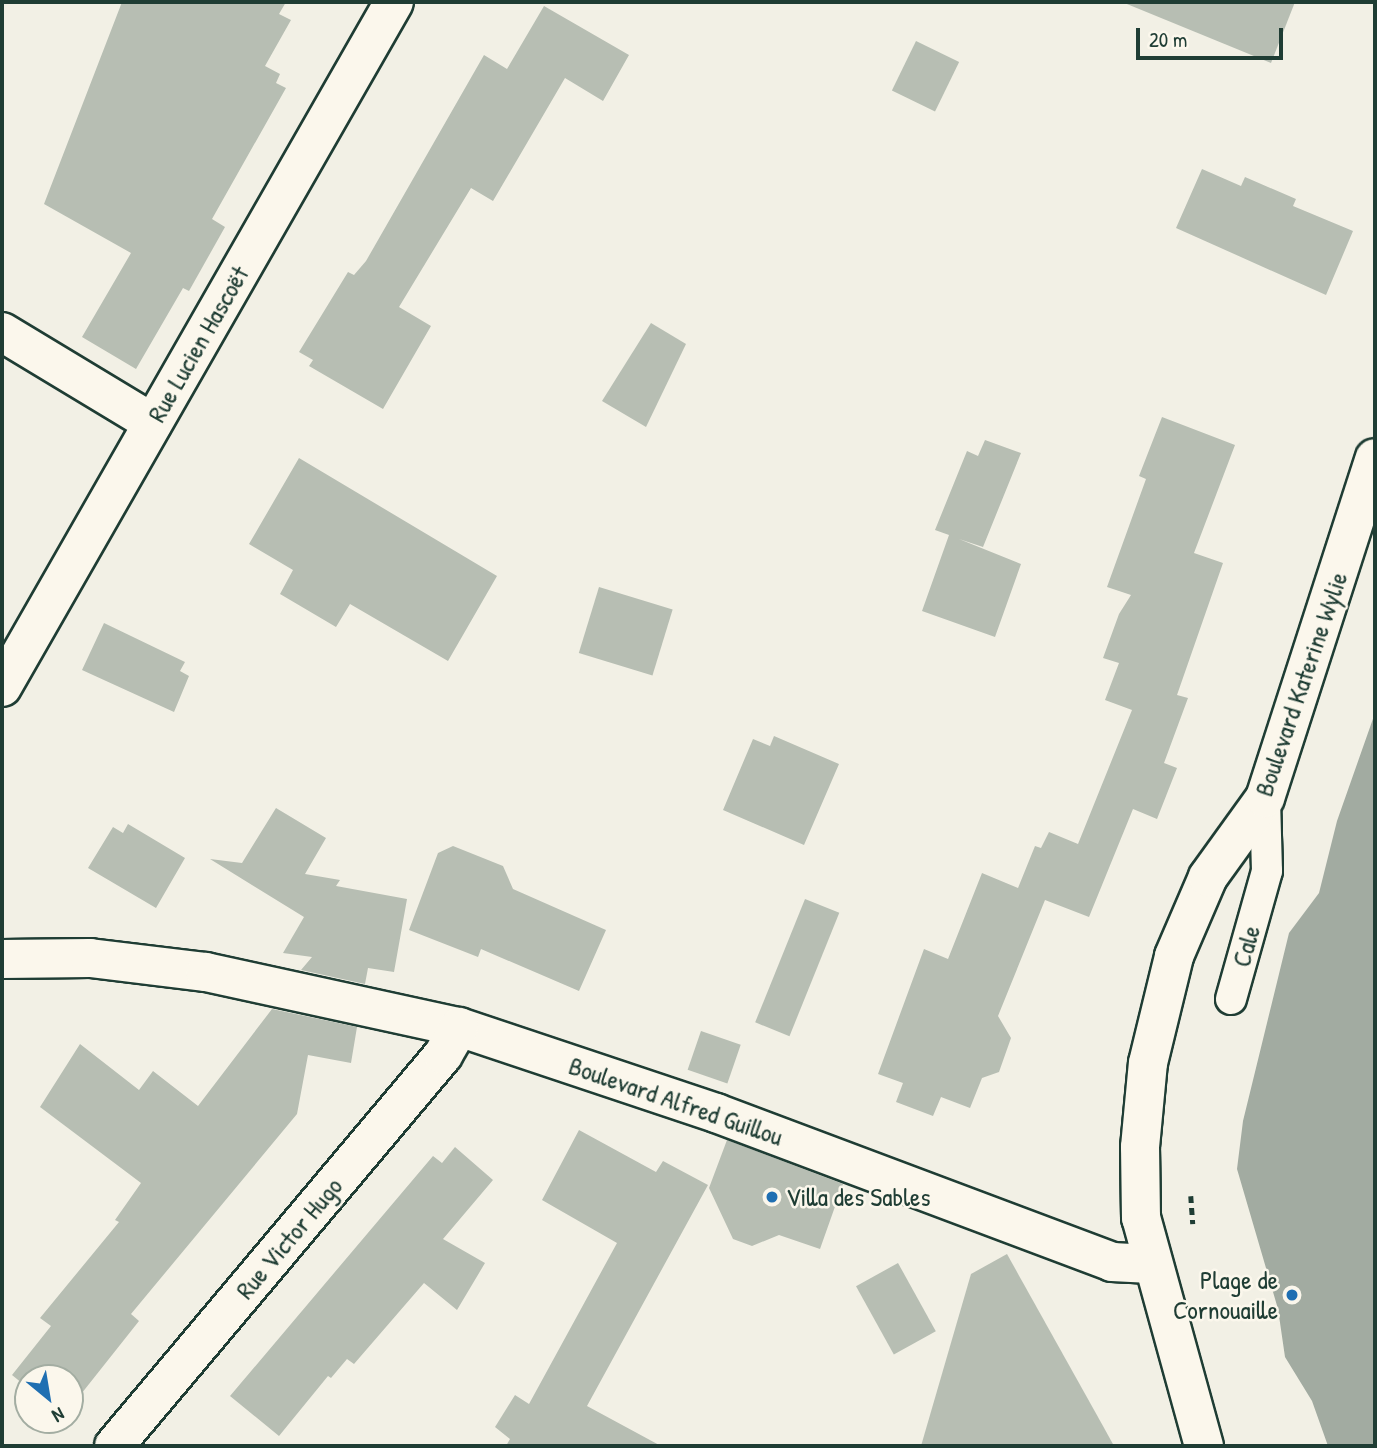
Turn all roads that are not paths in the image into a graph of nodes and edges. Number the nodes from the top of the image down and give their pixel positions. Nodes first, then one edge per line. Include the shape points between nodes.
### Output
1 (394, 2) edge
2 (2, 332) edge
3 (153, 423) junction
4 (1375, 458) edge
5 (2, 687) edge
6 (1265, 798) junction
7 (2, 959) edge
8 (1231, 999) dead end
9 (459, 1027) junction
10 (1151, 1264) junction
11 (114, 1446) edge
12 (1205, 1446) edge

1 - 3 street, Rue Lucien Hascoët
2 - 3 street
3 - 5 street, Rue Lucien Hascoët
4 - 6 street, Boulevard Katerine Wylie
6 - 8 lane, Cale via 1267,871
6 - 10 street, Boulevard Katerine Wylie via 1208,877 1174,956 1154,1035 1143,1101 1139,1192
7 - 9 street, Boulevard Alfred Guillou via 90,958 206,972
9 - 10 street, Boulevard Alfred Guillou via 716,1113 1112,1262
9 - 11 street, Rue Victor Hugo via 443,1055
10 - 12 street

